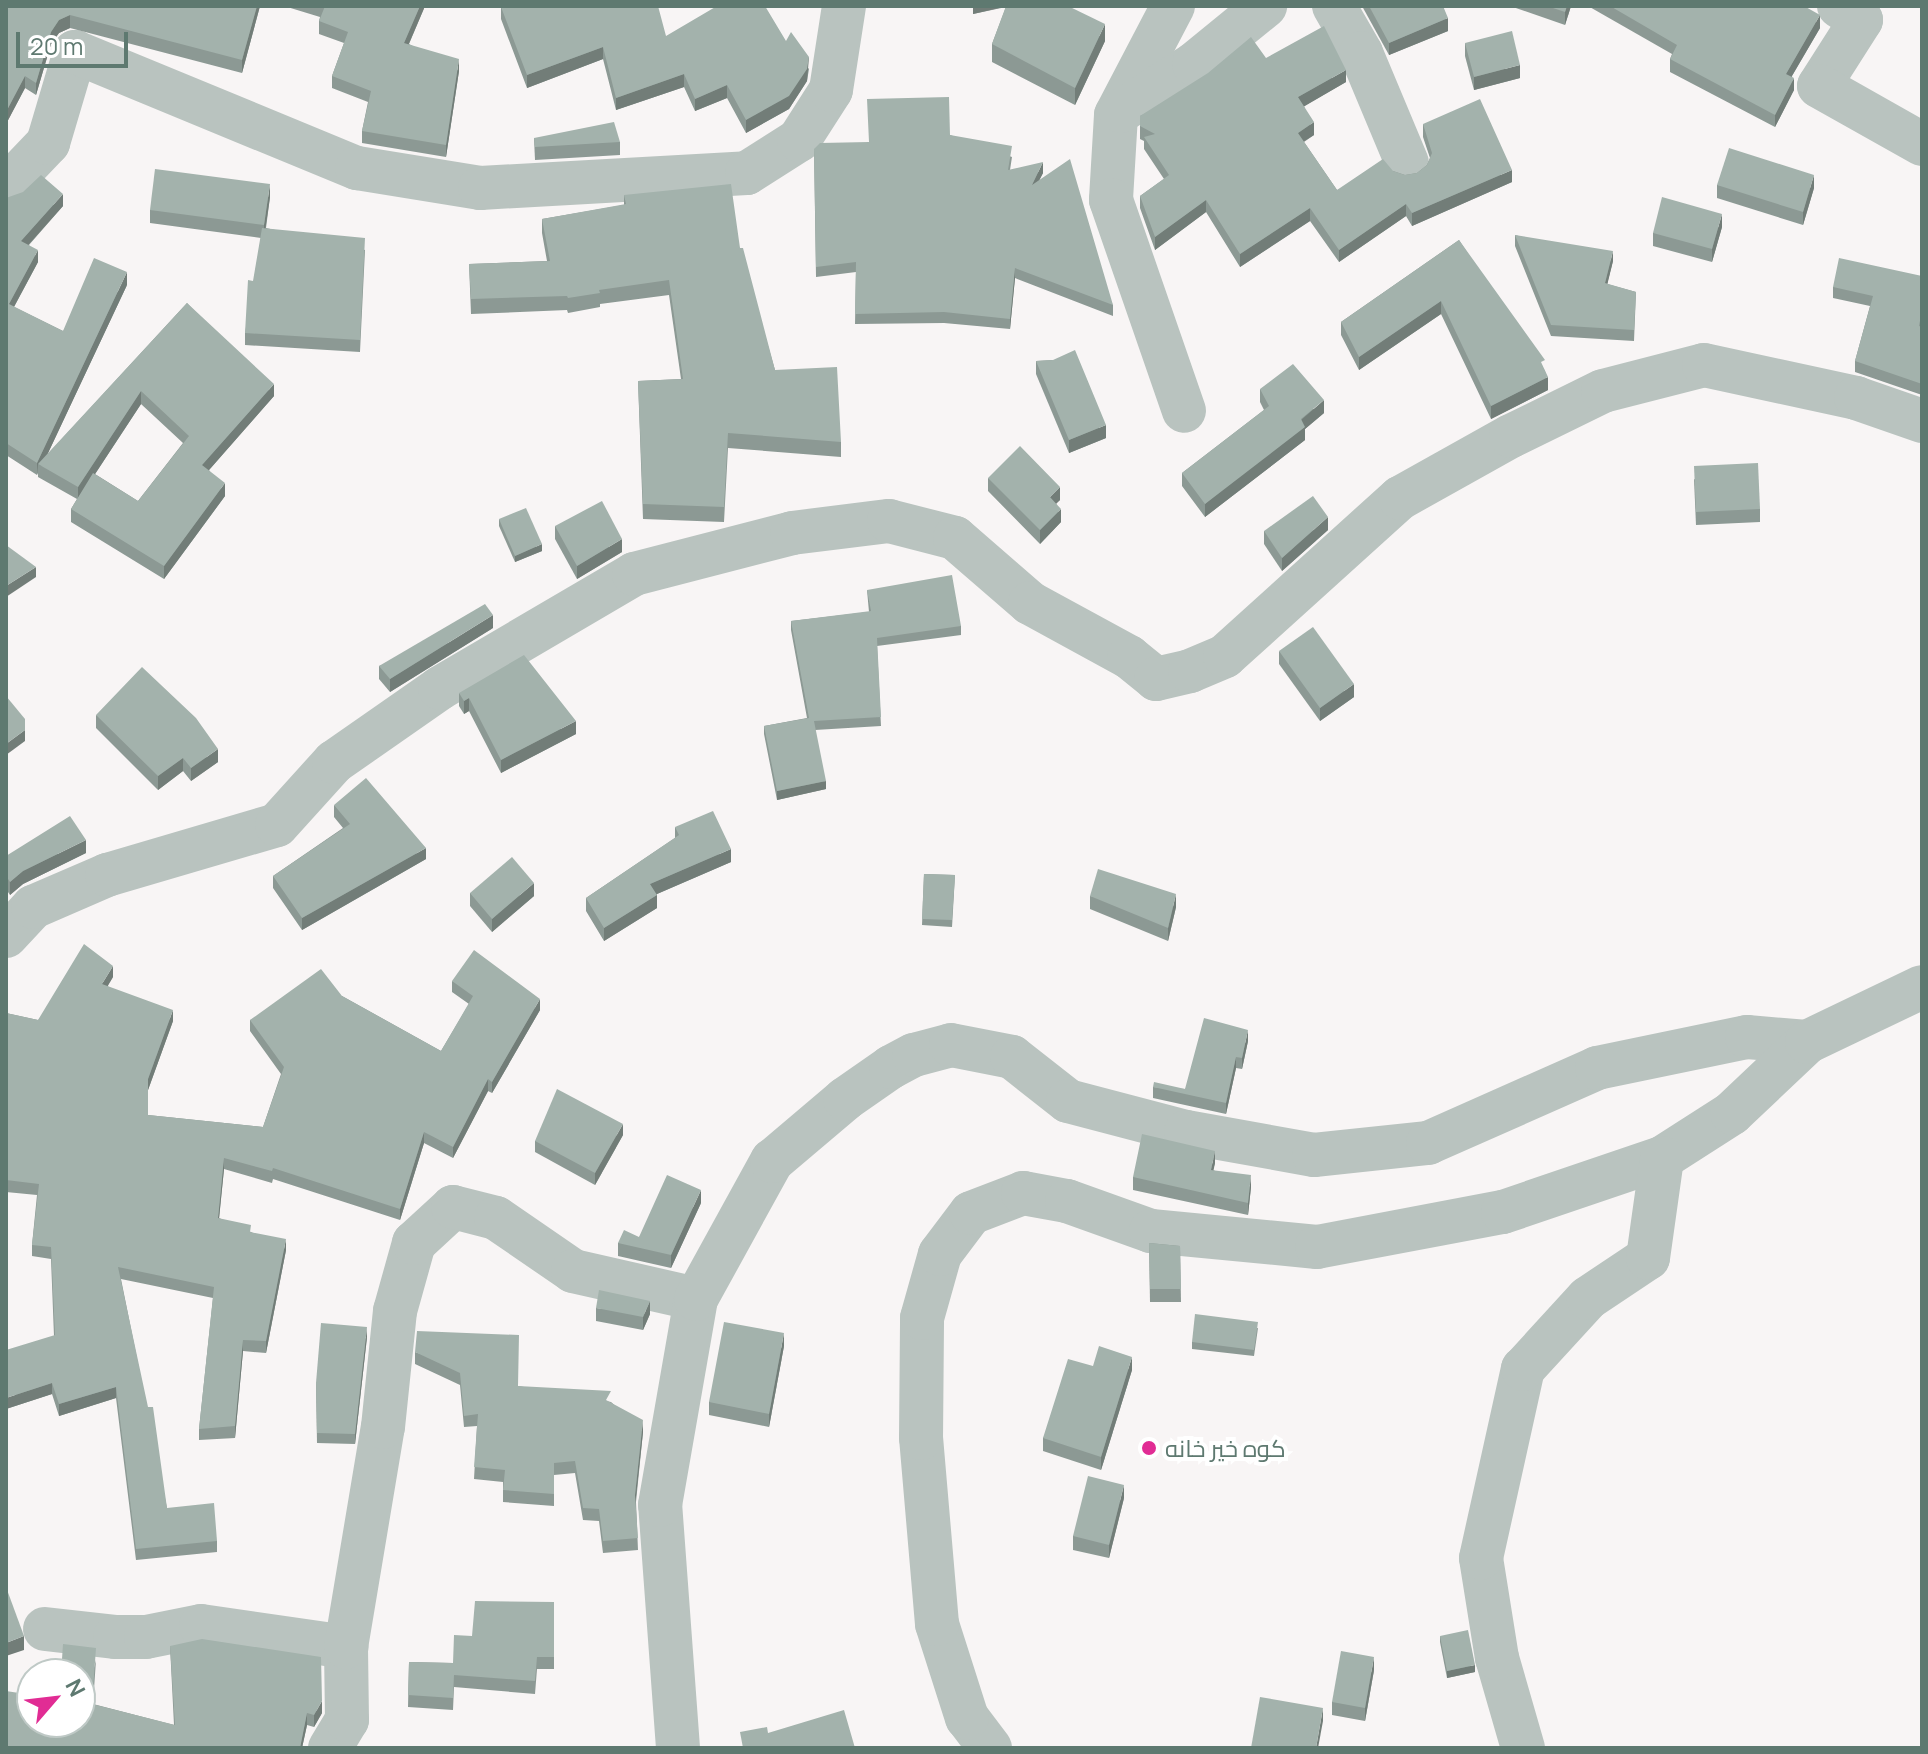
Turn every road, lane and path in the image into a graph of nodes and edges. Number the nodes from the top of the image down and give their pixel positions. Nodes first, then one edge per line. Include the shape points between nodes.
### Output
1 (844, 6) edge
2 (1173, 6) edge
3 (1265, 6) edge
4 (1334, 6) edge
5 (1839, 6) edge
6 (1116, 115) junction
7 (1922, 144) edge
8 (1407, 163) dead end
9 (6, 187) edge
10 (1184, 411) dead end
11 (1922, 421) edge
12 (6, 936) edge
13 (1922, 987) edge
14 (1807, 1042) junction
15 (1662, 1158) junction
16 (696, 1299) junction
17 (45, 1629) dead end
18 (346, 1647) junction
19 (330, 1748) edge
20 (678, 1748) edge
21 (990, 1748) edge
22 (1523, 1748) edge

1 - 9 street via 831,90 799,140 747,173 480,188 357,168 75,52 48,143
2 - 6 street
3 - 6 street via 1194,64
4 - 8 street via 1361,53
5 - 7 street via 1861,20 1819,86
6 - 10 street via 1111,200
11 - 12 street via 1856,398 1704,365 1603,391 1400,498 1225,656 1156,679 1129,657 1030,603 955,538 889,521 792,533 634,574 440,688 334,762 277,825 107,875 33,907
13 - 14 street
14 - 15 street via 1732,1113
14 - 16 street via 1747,1037 1597,1068 1428,1143 1314,1155 1186,1132 1068,1101 1012,1057 951,1045 891,1067 772,1161
15 - 21 street via 1503,1212 1317,1247 1151,1231 1067,1201 1023,1193 971,1213 940,1254 922,1318 921,1438 937,1624 967,1718
15 - 22 street via 1648,1258 1588,1298 1523,1369 1481,1558 1497,1658
16 - 18 street via 573,1271 496,1218 453,1207 414,1243 395,1311 383,1427
16 - 20 street via 660,1505
17 - 18 street via 131,1637 201,1626
18 - 19 street via 347,1720

